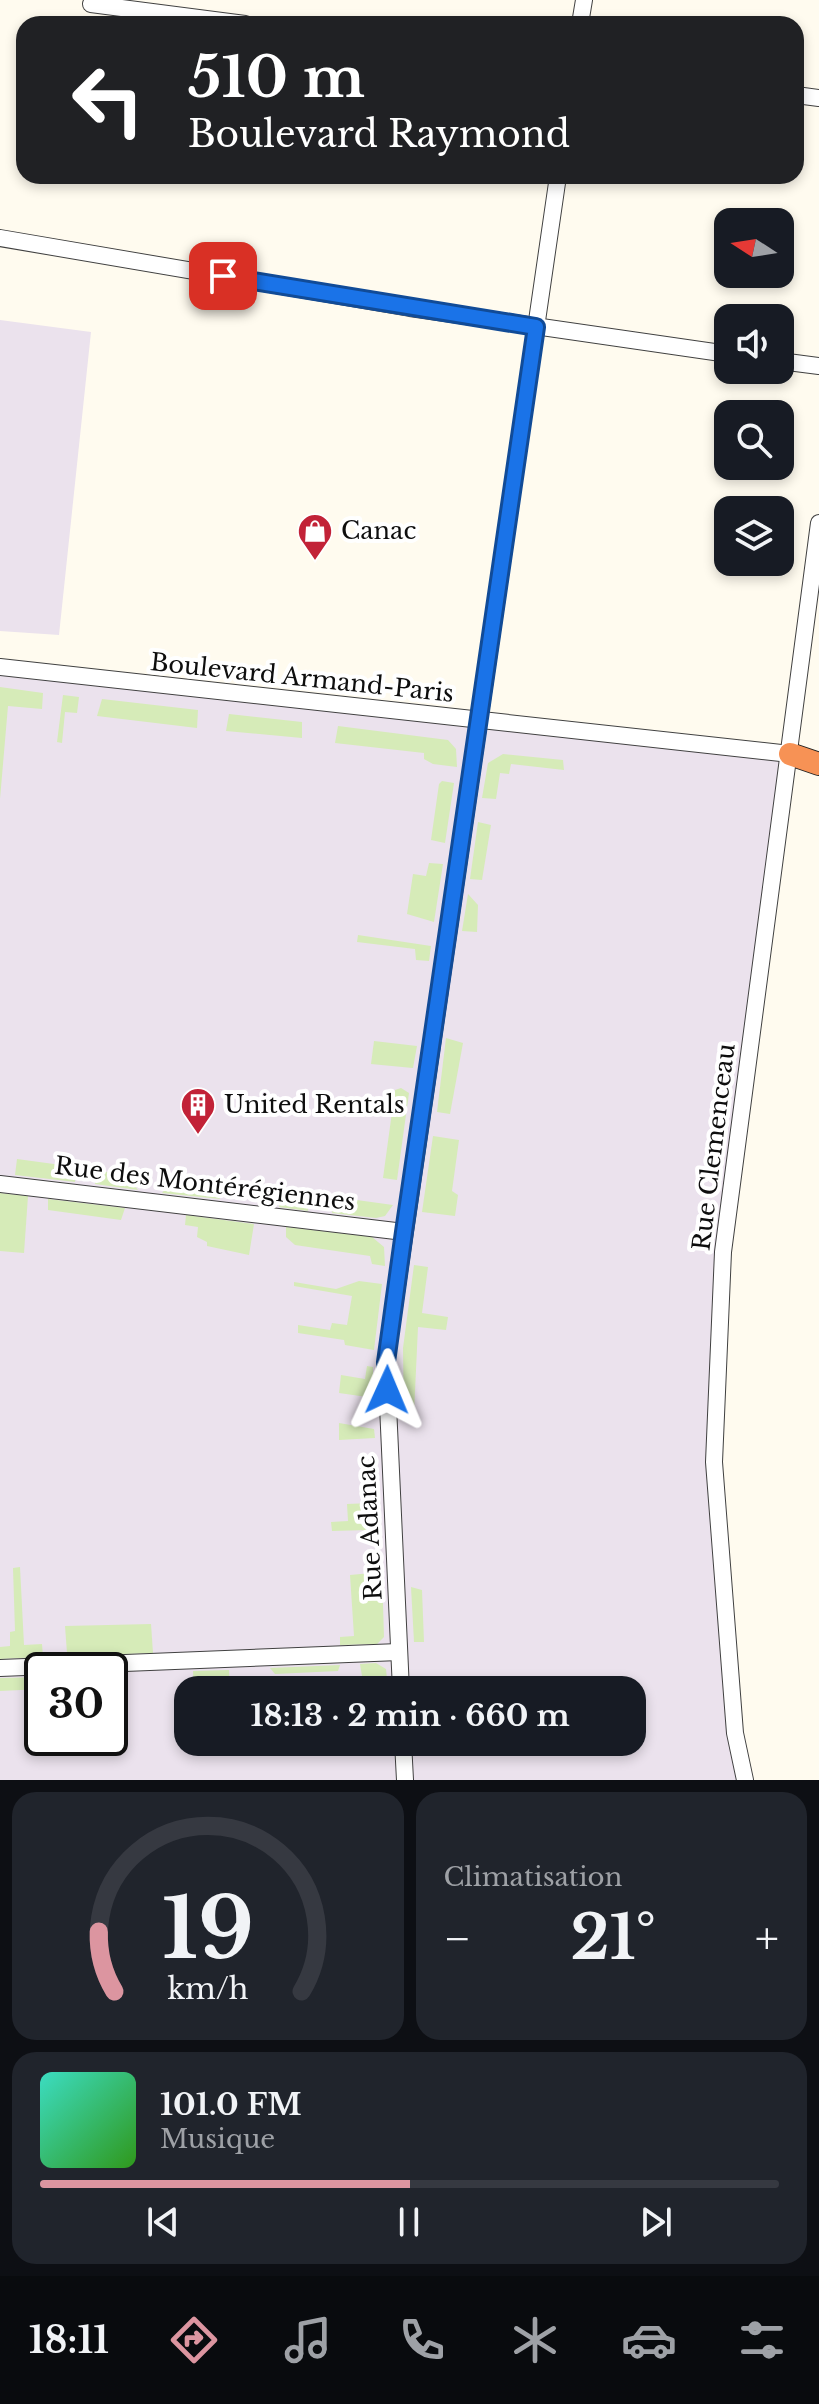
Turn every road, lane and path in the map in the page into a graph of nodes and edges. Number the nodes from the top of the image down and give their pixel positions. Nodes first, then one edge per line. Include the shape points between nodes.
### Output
1 (91, 4) dead end
2 (183, 16) edge
3 (557, 184) edge
4 (0, 238) edge
5 (536, 327) junction
6 (714, 352) edge
7 (794, 363) edge
8 (819, 366) edge
9 (819, 523) edge
10 (0, 667) edge
11 (478, 722) junction
12 (790, 754) junction
13 (819, 756) edge
14 (819, 764) edge
15 (0, 1184) edge
16 (404, 1232) junction
17 (399, 1652) junction
18 (0, 1668) edge
19 (400, 1676) edge
20 (404, 1756) edge
21 (405, 1780) edge
22 (745, 1780) edge

1 - 2 street
3 - 5 street, Rue Adanac
4 - 5 street
5 - 6 street
5 - 11 street, Rue Adanac
7 - 8 street
9 - 12 street, Rue Clemenceau
10 - 11 street, Boulevard Armand-Paris
11 - 12 street, Boulevard Armand-Paris
11 - 16 street, Rue Adanac
12 - 13 highway
12 - 14 highway
12 - 22 street, Rue Clemenceau via 723,1252 715,1447 735,1733
15 - 16 street, Rue des Montérégiennes
16 - 17 street, Rue Adanac via 386,1362
17 - 18 street
17 - 19 street, Rue Adanac
20 - 21 street

